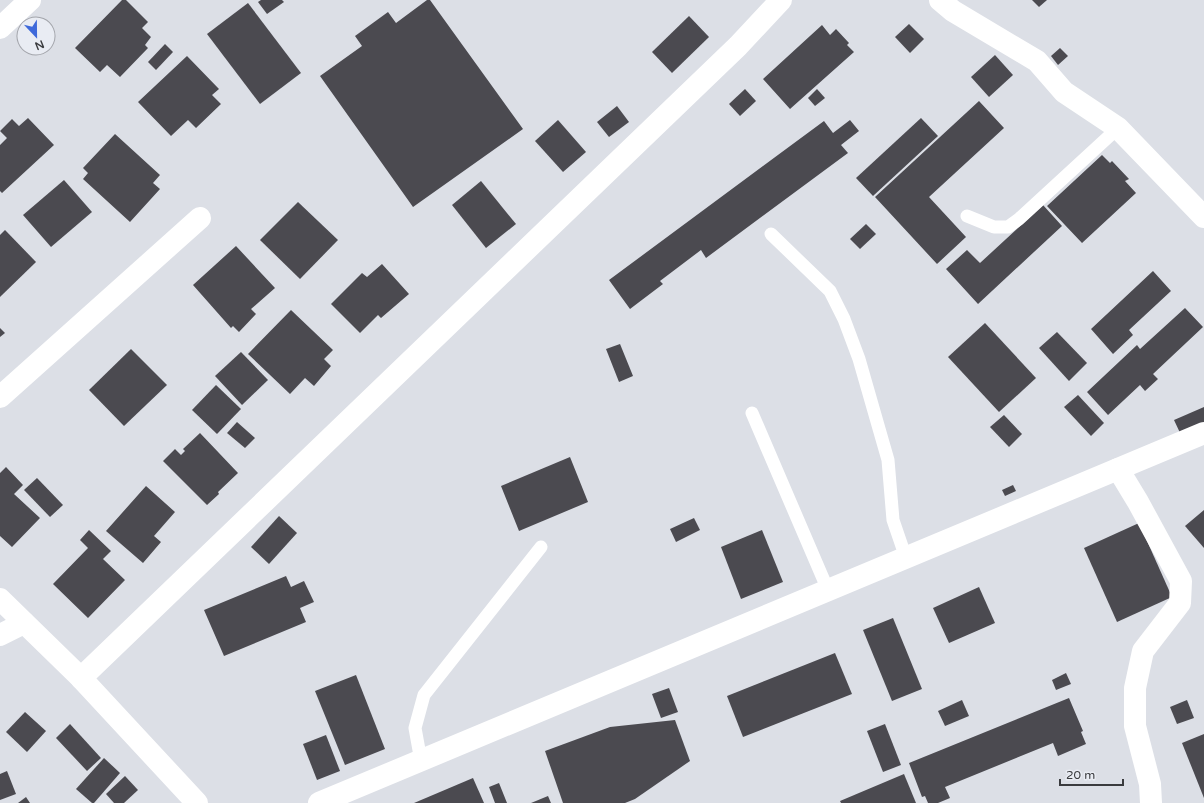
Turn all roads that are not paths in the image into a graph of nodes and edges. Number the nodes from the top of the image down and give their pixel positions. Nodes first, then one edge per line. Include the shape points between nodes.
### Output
1 (30, 0) edge
2 (781, 0) edge
3 (940, 0) edge
4 (0, 28) edge
5 (1118, 128) junction
6 (966, 216) dead end
7 (1204, 217) edge
8 (200, 218) dead end
9 (771, 234) dead end
10 (0, 397) edge
11 (752, 413) dead end
12 (1204, 433) edge
13 (1118, 469) junction
14 (541, 546) dead end
15 (906, 558) junction
16 (828, 590) junction
17 (0, 599) edge
18 (24, 623) junction
19 (0, 635) edge
20 (81, 678) junction
21 (421, 761) junction
22 (197, 803) edge
23 (319, 803) edge
24 (1151, 803) edge

1 - 4 street
2 - 20 street via 738,46
3 - 5 street via 953,11 1037,61 1064,92
5 - 6 lane via 1019,220 1008,227 994,227
5 - 7 street
8 - 10 street
9 - 15 lane via 830,291 844,319 859,359 888,460 893,520
11 - 16 lane
12 - 13 street
13 - 15 street
13 - 24 street via 1181,581 1180,602 1143,651 1135,688 1136,726 1150,784
14 - 21 lane via 424,695 415,728
15 - 16 street
16 - 21 street
17 - 18 street
18 - 19 street
18 - 20 street
20 - 22 street
21 - 23 street

